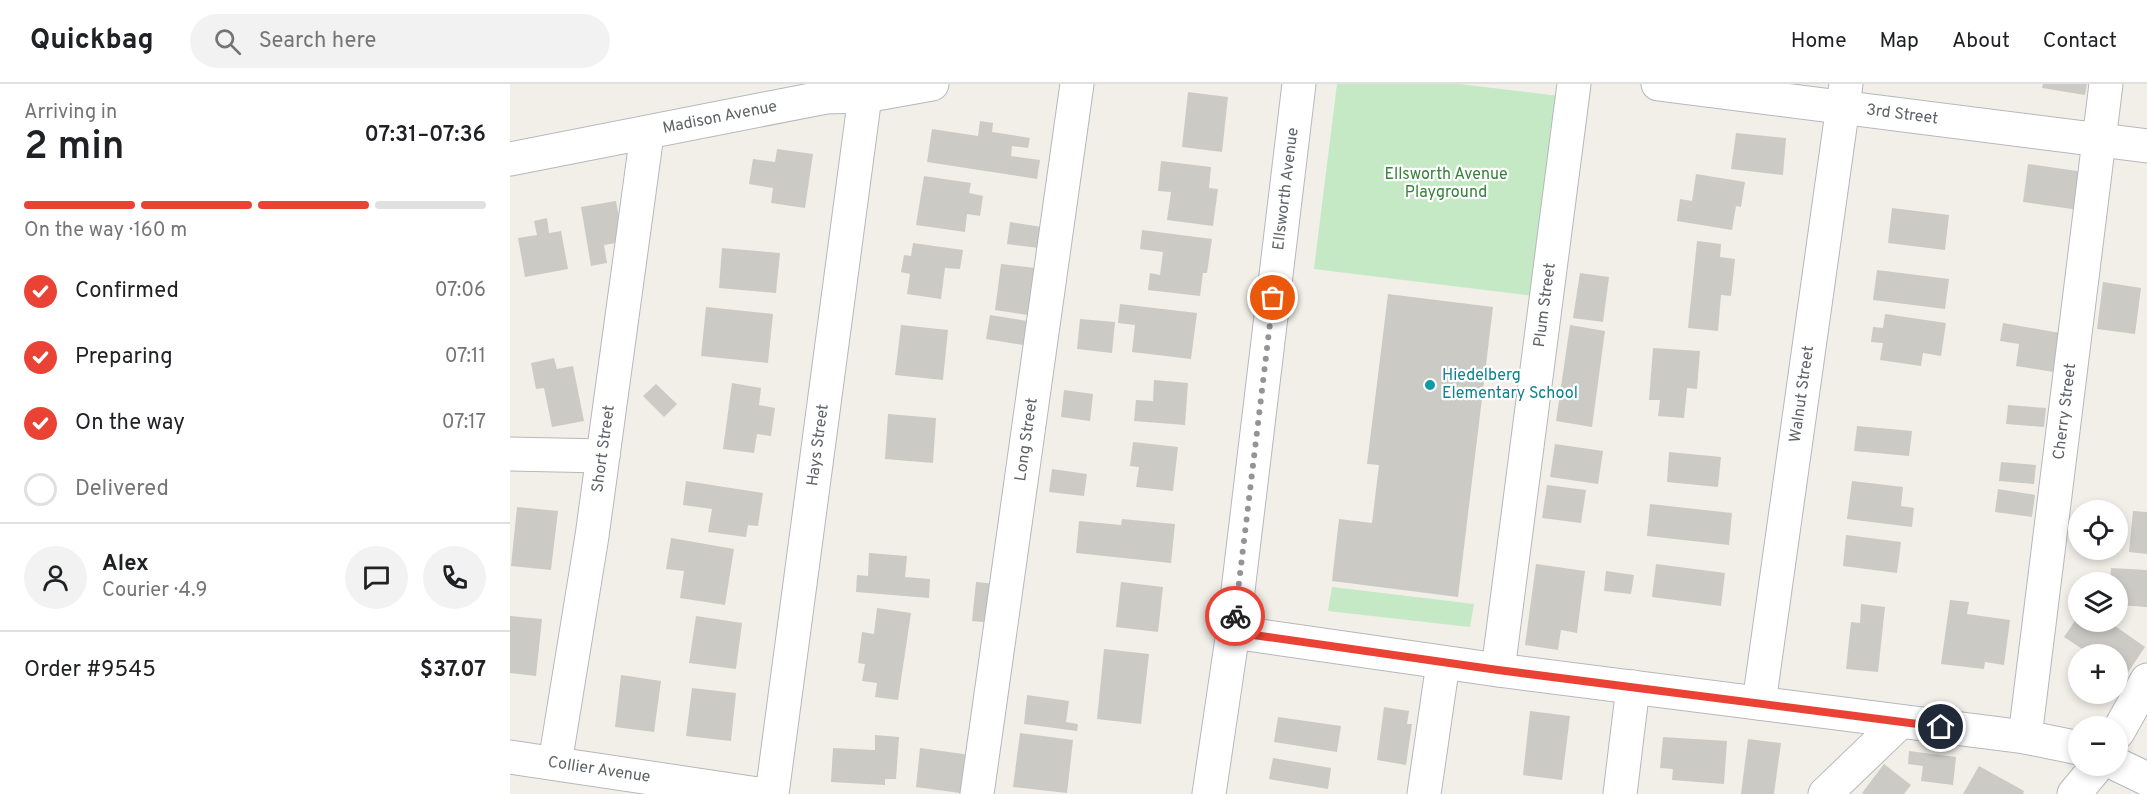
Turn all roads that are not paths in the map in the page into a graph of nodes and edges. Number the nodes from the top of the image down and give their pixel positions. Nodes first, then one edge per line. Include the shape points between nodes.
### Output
1 (932, 84) edge
2 (1077, 84) edge
3 (1299, 84) edge
4 (1574, 84) edge
5 (1658, 84) edge
6 (2106, 84) edge
7 (825, 91) edge
8 (1845, 95) edge
9 (865, 96) junction
10 (647, 134) junction
11 (2099, 140) junction
12 (2147, 146) edge
13 (510, 159) edge
14 (510, 454) edge
15 (603, 456) junction
16 (1233, 632) junction
17 (1443, 663) junction
18 (1498, 670) junction
19 (2147, 680) edge
20 (1633, 687) junction
21 (1759, 703) junction
22 (2127, 716) edge
23 (1900, 722) junction
24 (2025, 737) junction
25 (2068, 746) edge
26 (510, 757) edge
27 (555, 763) junction
28 (2128, 770) edge
29 (2089, 776) edge
30 (2147, 779) edge
31 (758, 794) edge
32 (772, 794) edge
33 (977, 794) edge
34 (1209, 794) edge
35 (1424, 794) edge
36 (1620, 794) edge
37 (1825, 794) edge
38 (2074, 794) edge

1 - 9 street, Madison Avenue
2 - 33 street, Long Street
3 - 16 street, Ellsworth Avenue
4 - 18 street, Plum Street
5 - 8 street, 3rd Street
6 - 11 street, Cherry Street
7 - 9 street, Madison Avenue
7 - 10 street, Madison Avenue
8 - 11 street, 3rd Street
8 - 21 street, Walnut Street
9 - 32 street, Hays Street
10 - 13 street, Madison Avenue
10 - 15 street, Short Street
11 - 12 street, 3rd Street
11 - 24 street, Cherry Street
14 - 15 street
15 - 27 street, Short Street
16 - 17 street
16 - 34 street, Ellsworth Avenue
17 - 18 street
17 - 35 street
18 - 20 street
19 - 22 street
20 - 21 street
20 - 36 street
21 - 23 street
23 - 24 street
23 - 37 street
24 - 25 street
26 - 27 street, Collier Avenue
27 - 31 street, Collier Avenue
28 - 30 street
29 - 38 street

